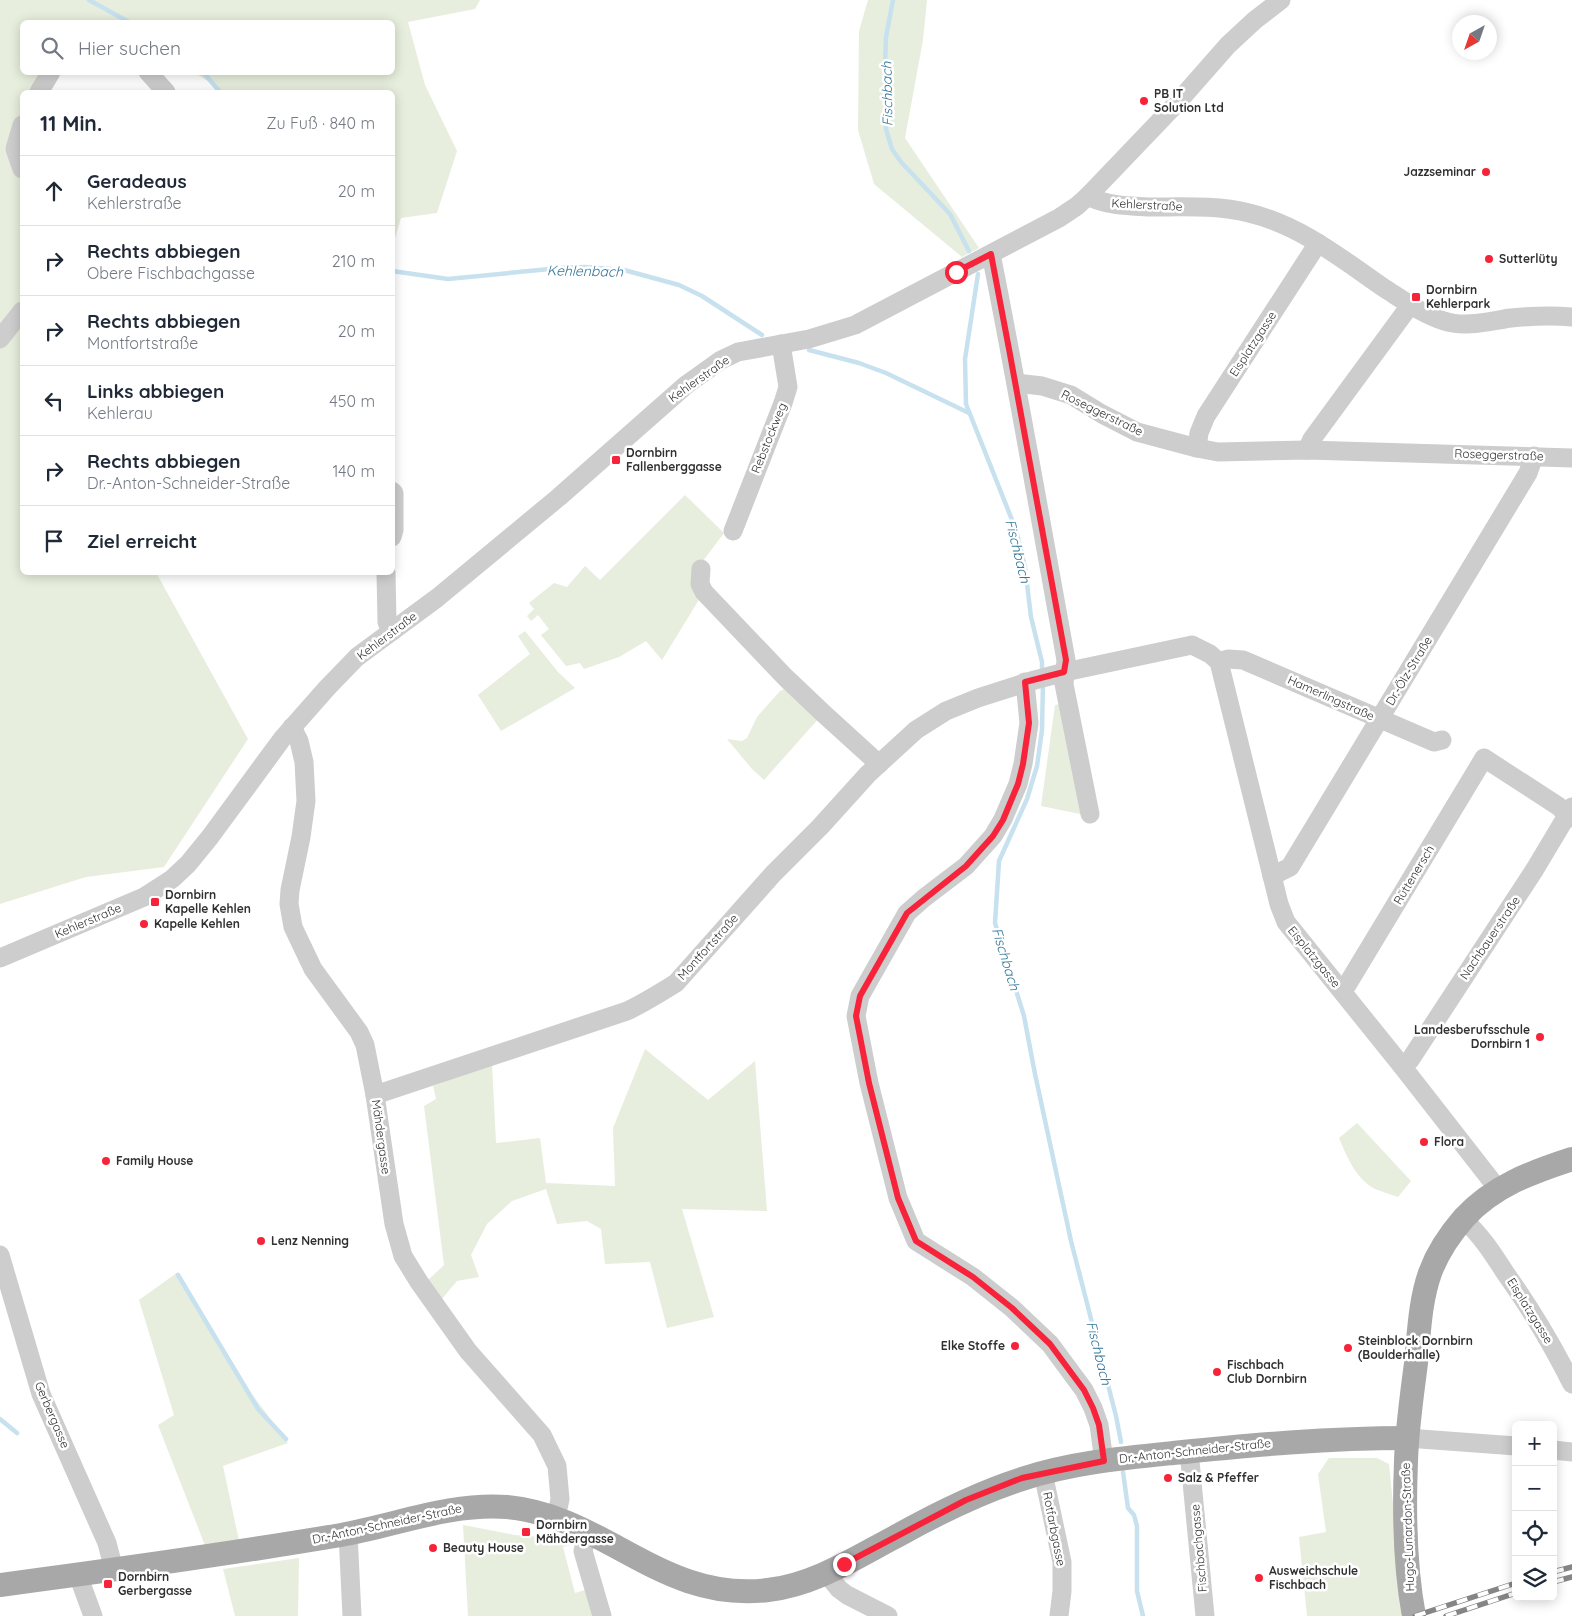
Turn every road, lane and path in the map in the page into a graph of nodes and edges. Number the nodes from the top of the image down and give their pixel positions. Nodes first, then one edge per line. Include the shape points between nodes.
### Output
1 (1282, 0) edge
2 (48, 75) edge
3 (151, 75) edge
4 (40, 90) edge
5 (164, 90) edge
6 (20, 132) edge
7 (20, 163) edge
8 (1088, 196) junction
9 (1318, 243) junction
10 (991, 254) junction
11 (1410, 304) junction
12 (20, 314) edge
13 (1572, 317) edge
14 (0, 339) edge
15 (781, 344) junction
16 (1016, 383) junction
17 (1197, 448) junction
18 (1307, 450) junction
19 (1534, 456) junction
20 (1572, 458) edge
21 (733, 530) dead end
22 (701, 569) dead end
23 (386, 575) edge
24 (391, 632) junction
25 (1215, 658) junction
26 (1058, 673) junction
27 (1028, 682) junction
28 (1380, 719) junction
29 (292, 727) junction
30 (1442, 740) dead end
31 (879, 764) junction
32 (1571, 813) edge
33 (1090, 814) dead end
34 (1272, 876) junction
35 (0, 958) edge
36 (1342, 991) junction
37 (1402, 1066) junction
38 (375, 1095) junction
39 (1572, 1159) edge
40 (1498, 1189) junction
41 (1463, 1219) junction
42 (0, 1255) edge
43 (1572, 1384) edge
44 (1408, 1438) junction
45 (1512, 1446) edge
46 (1557, 1450) edge
47 (1189, 1451) junction
48 (1572, 1452) edge
49 (1104, 1461) junction
50 (1043, 1473) junction
51 (556, 1518) junction
52 (588, 1532) junction
53 (348, 1533) junction
54 (114, 1570) junction
55 (827, 1574) junction
56 (78, 1575) junction
57 (0, 1585) edge
58 (93, 1616) edge
59 (352, 1616) edge
60 (602, 1616) edge
61 (888, 1616) edge
62 (1059, 1616) edge
63 (1205, 1616) edge
64 (1414, 1616) edge

1 - 8 street via 1228,45
2 - 4 street
3 - 5 street
6 - 7 street via 15,149
8 - 9 street, Kehlerstraße via 1100,202 1129,206 1248,212 1275,220
8 - 10 street, Kehlerstraße via 1059,218
9 - 11 street, Kehlerstraße
9 - 17 street, Eisplatzgasse via 1206,416
10 - 15 street, Kehlerstraße via 854,325
10 - 16 street
11 - 13 street, Kehlerstraße via 1437,318 1458,324 1521,317
11 - 18 street
12 - 14 street
15 - 21 street, Rebstockweg via 788,387
15 - 24 street, Kehlerstraße via 738,352 686,385 560,497
16 - 17 street, Roseggerstraße via 1042,386 1071,395 1138,432
16 - 26 street via 1066,660
17 - 18 street, Roseggerstraße via 1218,452
18 - 19 street, Roseggerstraße
19 - 20 street, Roseggerstraße
19 - 28 street, Dr.-Ölz-Straße via 1528,473
22 - 31 street via 700,584 704,592 785,677
23 - 24 street via 386,622
24 - 29 street, Kehlerstraße via 357,657
25 - 26 street, Montfortstraße via 1192,645
25 - 28 street, Hamerlingstraße via 1243,660
25 - 34 street, Eisplatzgasse
26 - 27 street, Montfortstraße
26 - 33 street via 1064,684
27 - 31 street, Montfortstraße via 946,711 916,730
27 - 49 street via 1029,723 1023,764 1003,820 966,866 907,913 860,996 856,1016 898,1198 916,1241 973,1277 1050,1344 1084,1390 1093,1408
28 - 30 street, Hamerlingstraße via 1434,742
28 - 34 street, Dr.-Ölz-Straße via 1290,867
29 - 35 street, Kehlerstraße via 210,837 172,879 123,907
29 - 38 street, Mähdergasse via 304,762 306,800 290,890 294,927 313,969 359,1032 365,1045
31 - 38 street, Montfortstraße via 773,874 676,983 627,1011
32 - 36 street, Rüttenersch via 1484,758
32 - 37 street, Nachbauerstraße via 1410,1060
34 - 36 street, Eisplatzgasse via 1286,922
36 - 37 street, Eisplatzgasse
37 - 40 street, Eisplatzgasse
38 - 51 street, Mähdergasse via 394,1224 403,1256 468,1351 542,1435 557,1466 560,1499
39 - 40 main road, Hugo-Lunardon-Straße via 1540,1169
40 - 41 main road, Hugo-Lunardon-Straße
41 - 43 street, Eisplatzgasse via 1485,1242 1525,1302
41 - 44 main road, Hugo-Lunardon-Straße via 1430,1273 1422,1307
42 - 54 street, Gerbergasse via 41,1394 107,1543
44 - 45 street, Dr.-Anton-Schneider-Straße
44 - 47 main road, Dr.-Anton-Schneider-Straße via 1250,1444
44 - 64 main road, Hugo-Lunardon-Straße via 1407,1535
46 - 48 street
47 - 49 main road, Dr.-Anton-Schneider-Straße
47 - 63 street, Fischbachgasse
49 - 50 main road, Dr.-Anton-Schneider-Straße
50 - 55 main road, Dr.-Anton-Schneider-Straße via 966,1500
50 - 62 street, Rotfarbgasse via 1062,1562
51 - 52 main road, Dr.-Anton-Schneider-Straße
51 - 53 main road, Dr.-Anton-Schneider-Straße via 509,1507 470,1506
52 - 55 main road, Dr.-Anton-Schneider-Straße via 686,1582 722,1591 782,1588
52 - 60 street via 583,1551
53 - 54 main road, Dr.-Anton-Schneider-Straße
53 - 59 street
54 - 56 main road, Dr.-Anton-Schneider-Straße
55 - 61 street via 839,1589
56 - 57 main road, Dr.-Anton-Schneider-Straße
56 - 58 street

